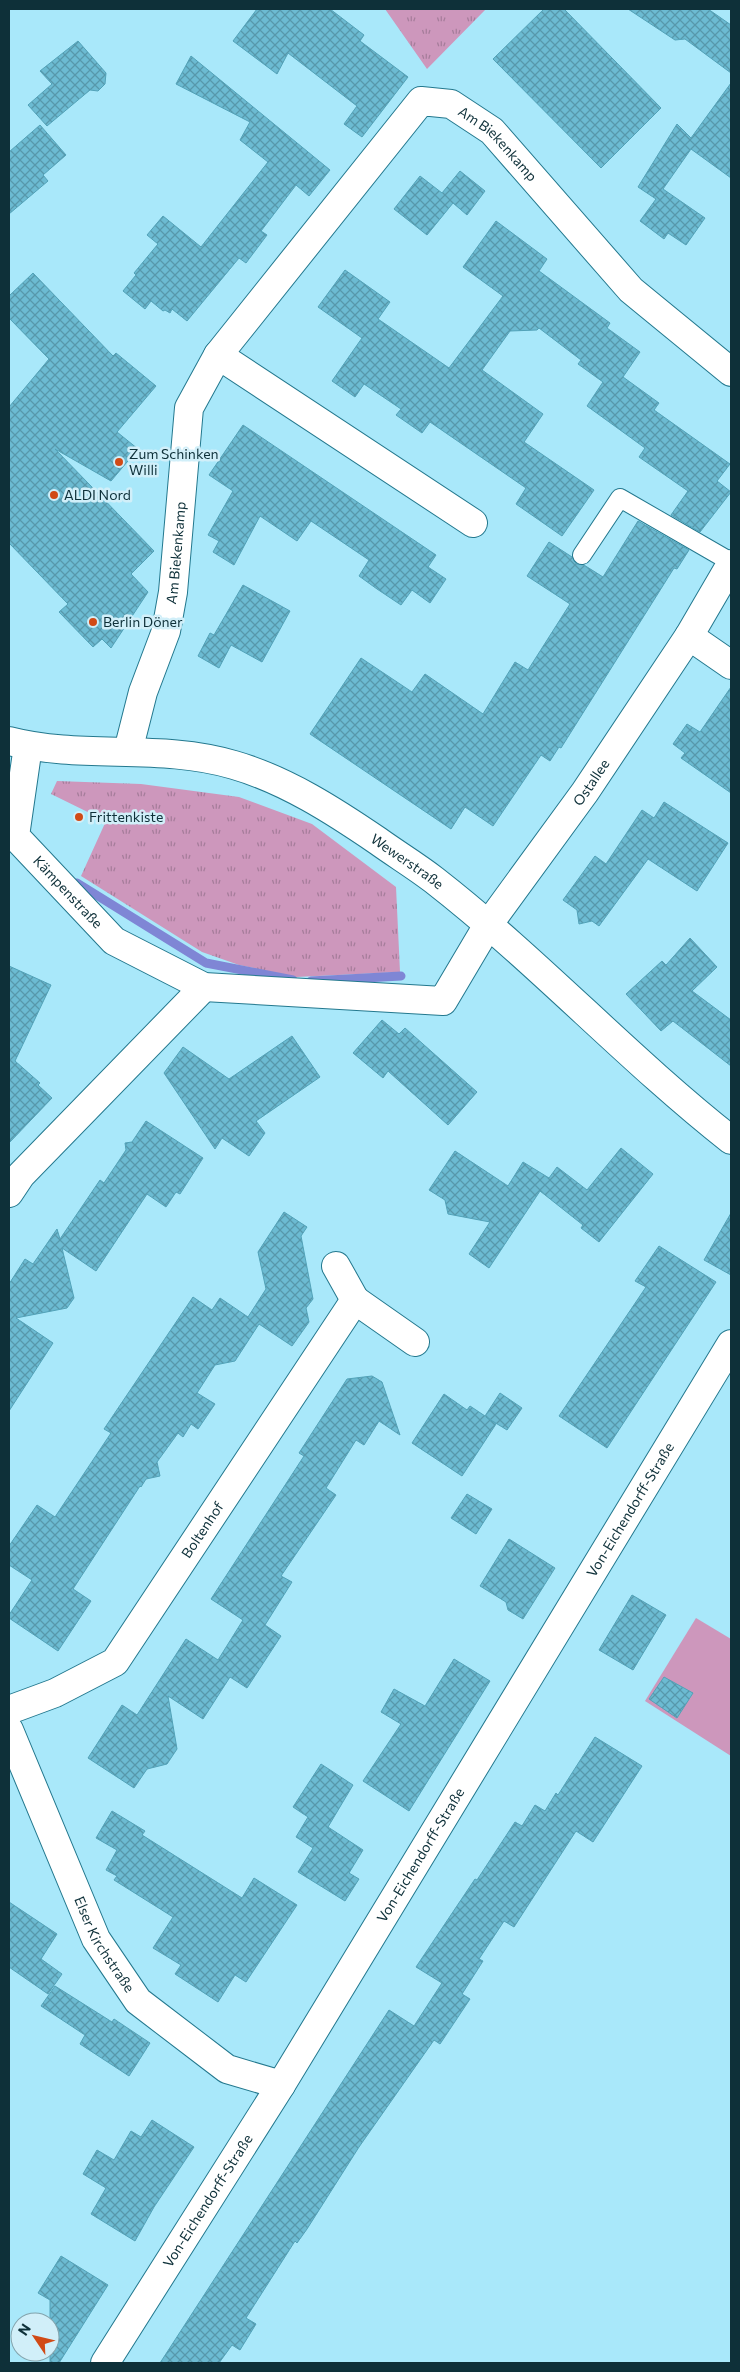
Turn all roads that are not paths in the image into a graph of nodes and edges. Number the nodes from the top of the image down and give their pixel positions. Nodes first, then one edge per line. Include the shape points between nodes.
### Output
1 (218, 355) junction
2 (731, 372) edge
3 (473, 523) dead end
4 (582, 555) dead end
5 (731, 563) edge
6 (689, 636) junction
7 (731, 665) edge
8 (18, 743) edge
9 (128, 751) junction
10 (12, 837) edge
11 (488, 925) junction
12 (204, 987) junction
13 (731, 1140) edge
14 (9, 1193) edge
15 (336, 1266) dead end
16 (355, 1300) junction
17 (415, 1342) dead end
18 (731, 1344) edge
19 (9, 1710) edge
20 (9, 1730) edge
21 (281, 2085) junction
22 (105, 2363) edge

1 - 2 street, Am Biekenkamp via 420,101 451,104 492,131 631,290
1 - 3 street
1 - 9 street, Am Biekenkamp via 189,408 173,592 166,631 143,692
4 - 5 lane via 620,498
5 - 6 street, Ostallee
6 - 7 street
6 - 11 street, Ostallee via 585,792
8 - 9 street, Wewerstraße
8 - 10 street, Kämpenstraße
9 - 11 street, Wewerstraße via 182,754 235,765 280,783 339,814 434,880
10 - 12 street, Kämpenstraße via 114,941
11 - 12 street, Kämpenstraße via 443,1001
11 - 13 street, Wewerstraße via 663,1084
12 - 14 street via 21,1175
15 - 16 street
16 - 17 street
16 - 19 street, Boltenhof via 115,1662 55,1693
18 - 21 street, Von-Eichendorff-Straße
20 - 21 street, Elser Kirchstraße via 96,1939 138,2001 227,2069
21 - 22 street, Von-Eichendorff-Straße

